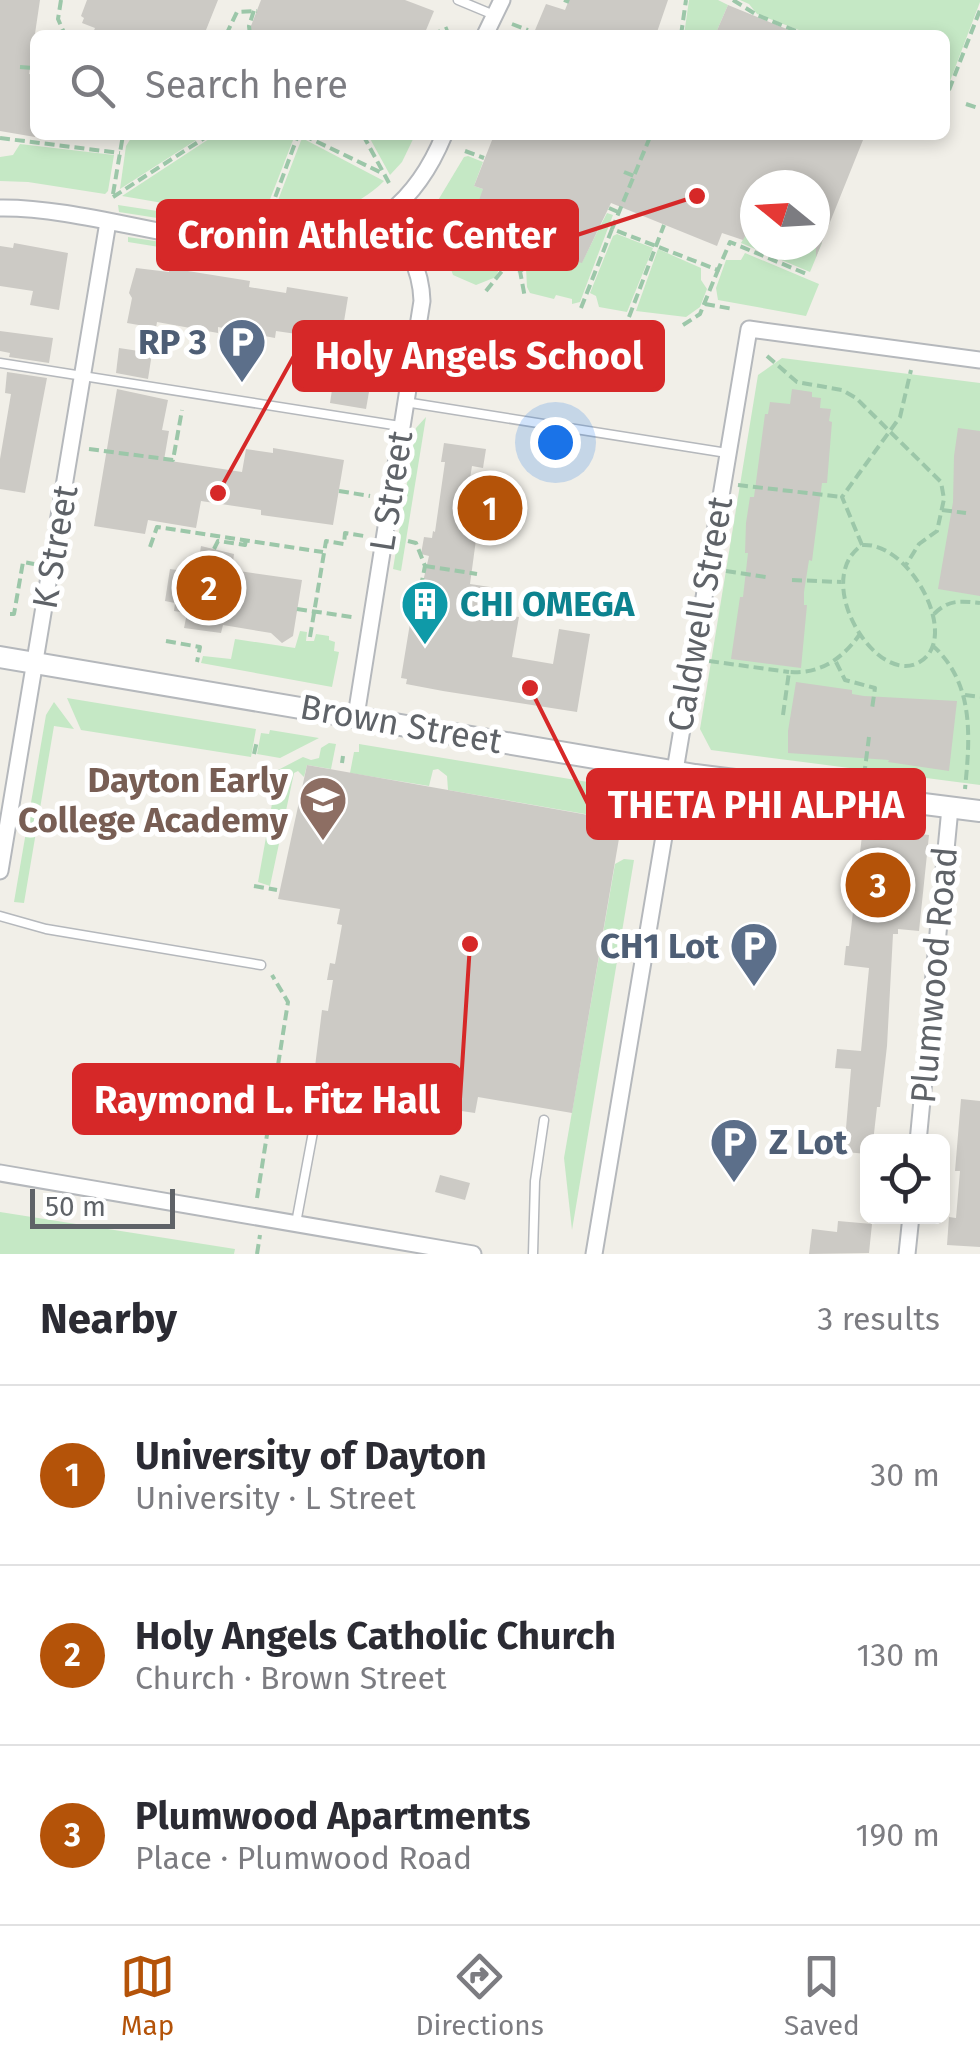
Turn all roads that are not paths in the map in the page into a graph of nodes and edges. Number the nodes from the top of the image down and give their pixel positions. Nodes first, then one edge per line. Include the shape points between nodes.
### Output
1 (458, 0) edge
2 (498, 8) edge
3 (441, 140) edge
4 (5, 208) edge
5 (384, 216) junction
6 (108, 222) junction
7 (980, 360) edge
8 (0, 364) edge
9 (84, 376) junction
10 (406, 402) junction
11 (402, 427) junction
12 (728, 453) junction
13 (0, 658) edge
14 (34, 663) junction
15 (356, 716) junction
16 (674, 771) junction
17 (950, 808) junction
18 (980, 811) edge
19 (0, 870) edge
20 (0, 916) edge
21 (261, 965) dead end
22 (316, 1116) dead end
23 (544, 1120) dead end
24 (919, 1134) edge
25 (0, 1173) edge
26 (296, 1223) junction
27 (910, 1224) edge
28 (473, 1254) edge
29 (533, 1254) edge
30 (594, 1254) edge
31 (908, 1254) edge

1 - 2 lane
3 - 5 street via 415,186
4 - 6 street
5 - 6 street via 328,242 285,249
5 - 10 street, L Street via 413,258 421,290
6 - 9 street, K Street
7 - 12 street, Caldwell Street via 749,330
8 - 9 lane
9 - 11 lane
9 - 14 street, K Street
10 - 11 street, L Street
10 - 12 lane
11 - 15 street, L Street
12 - 16 street, Caldwell Street
13 - 14 street, Brown Street
14 - 15 street, Brown Street
14 - 19 street, K Street
15 - 16 street, Brown Street
16 - 17 street, Brown Street
16 - 30 street, Caldwell Street
17 - 18 street, Brown Street
17 - 24 street, Plumwood Road
20 - 21 lane via 46,930
22 - 26 lane
23 - 29 lane
25 - 26 street
26 - 28 street
27 - 31 street

